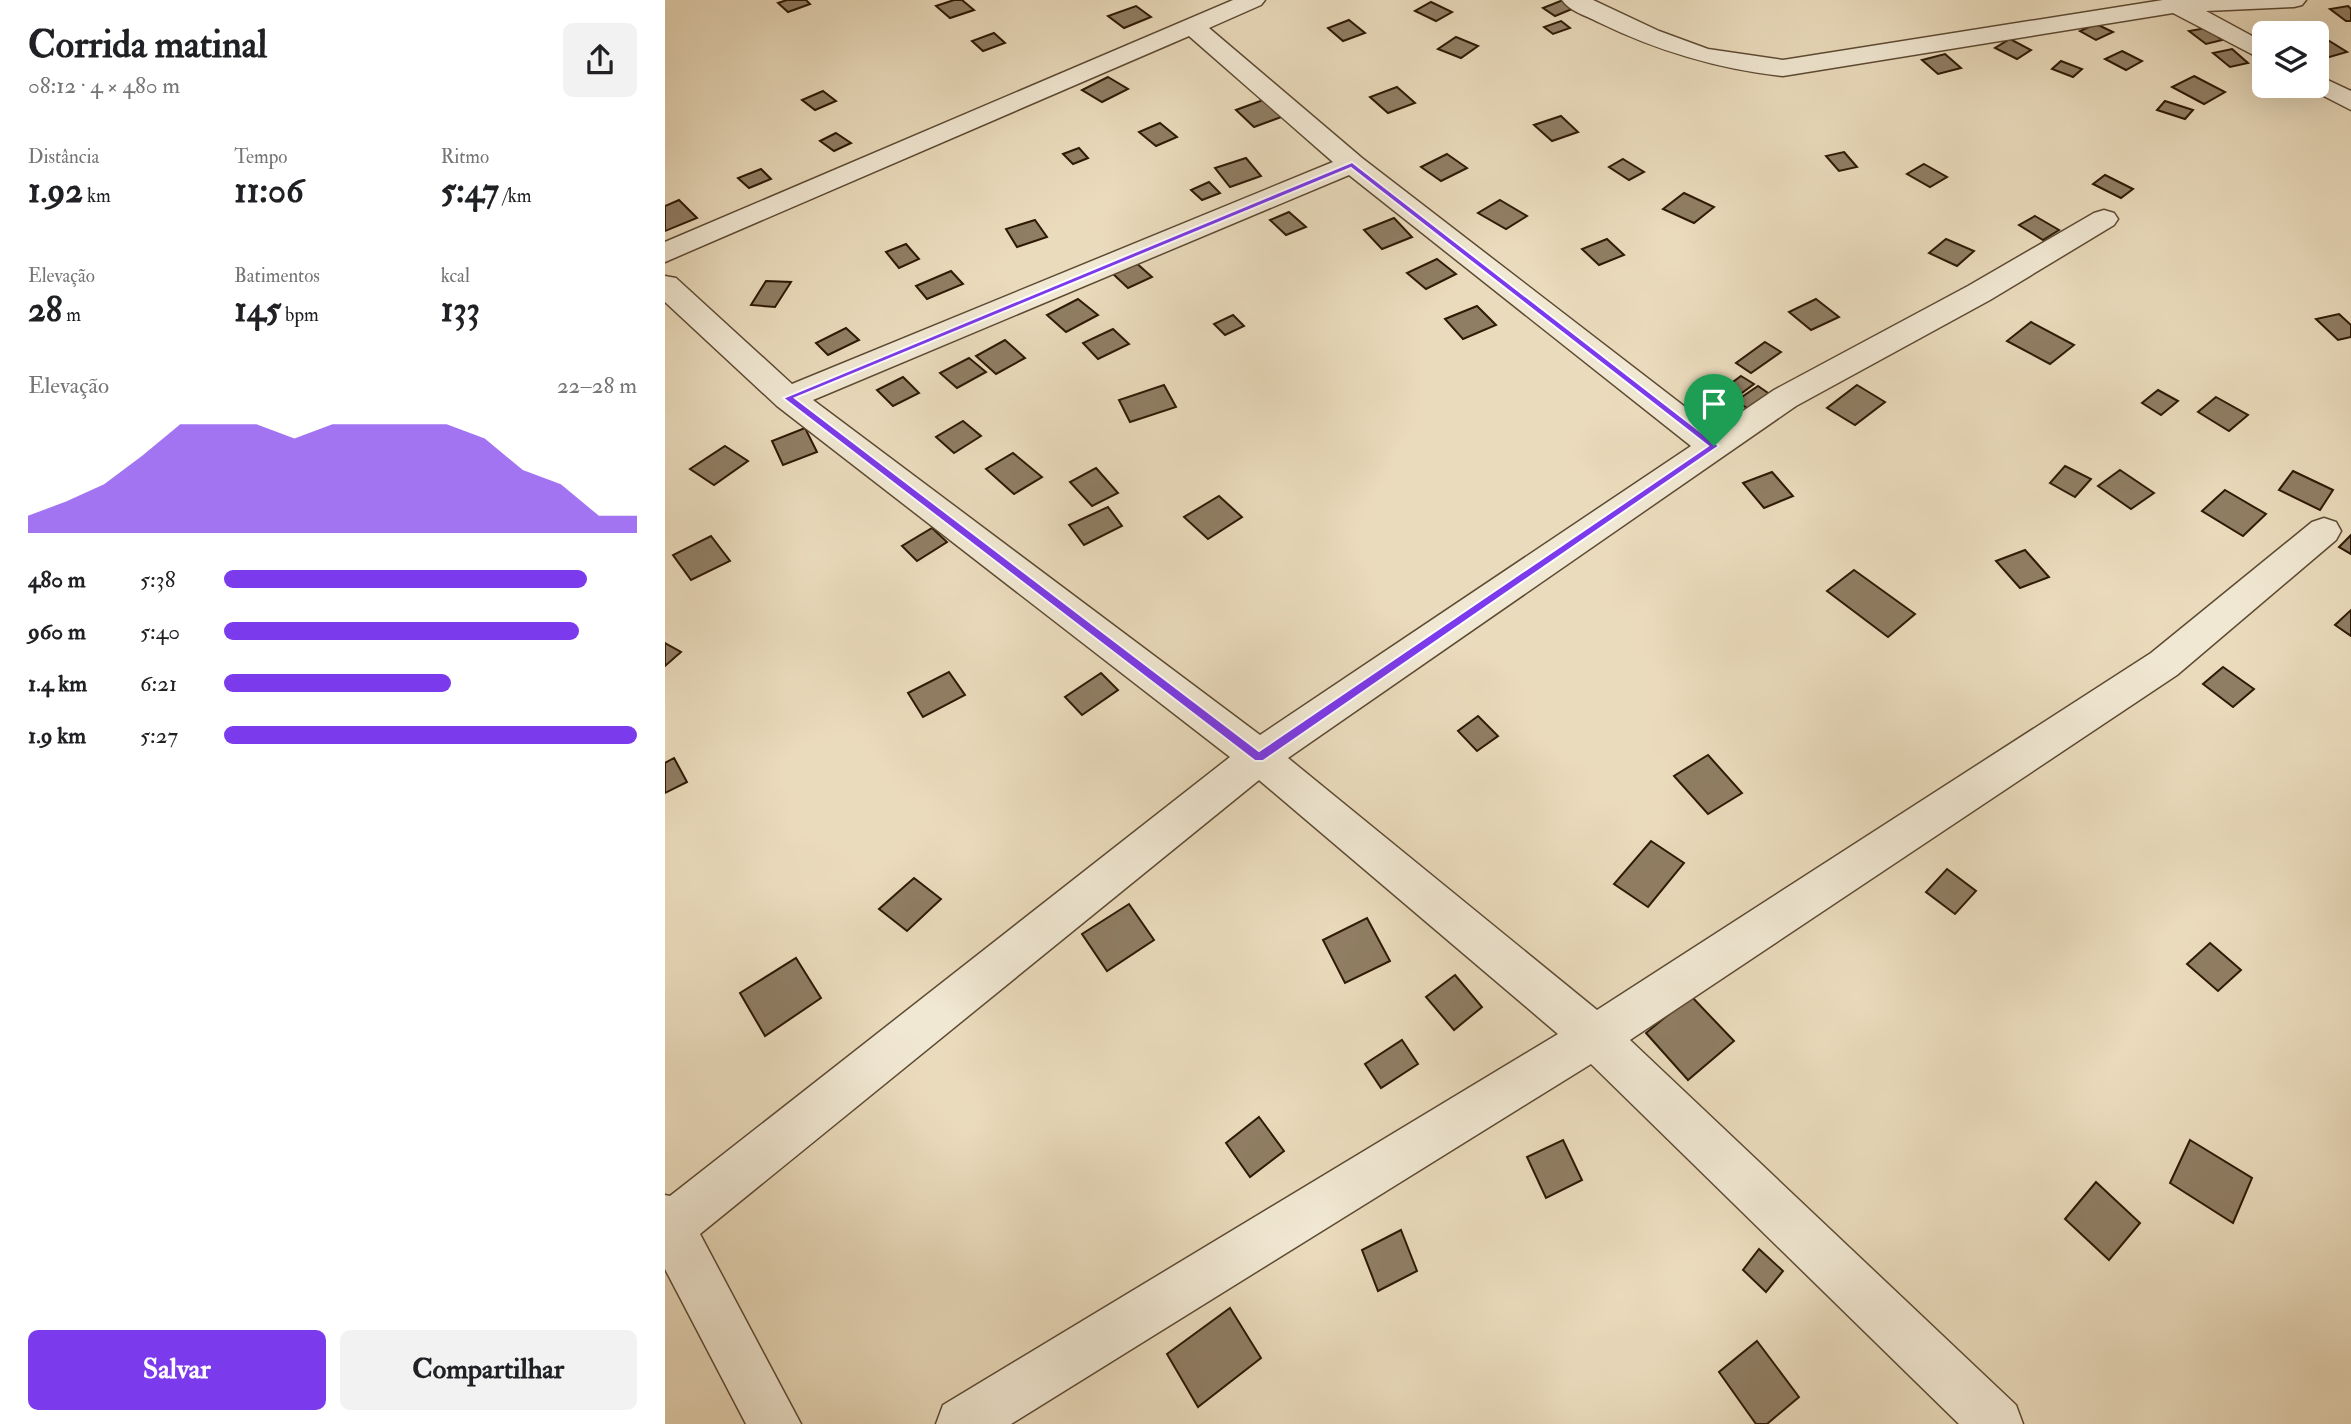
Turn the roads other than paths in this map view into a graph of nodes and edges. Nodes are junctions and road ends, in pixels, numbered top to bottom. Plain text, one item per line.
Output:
1 (1253, 0) edge
2 (1574, 0) edge
3 (2294, 0) edge
4 (2173, 3) edge
5 (1193, 27) junction
6 (2252, 47) edge
7 (2329, 90) edge
8 (2351, 102) edge
9 (1352, 164) junction
10 (2104, 219) dead end
11 (665, 253) edge
12 (665, 285) edge
13 (787, 398) junction
14 (1714, 446) junction
15 (2324, 531) dead end
16 (1259, 757) junction
17 (1595, 1037) junction
18 (667, 1225) edge
19 (775, 1424) edge
20 (962, 1424) edge
21 (1997, 1424) edge

1 - 5 street
2 - 4 street
3 - 4 street
4 - 6 street
5 - 9 street
5 - 11 street
7 - 8 street
9 - 13 street
9 - 14 street
10 - 14 street
12 - 13 street
13 - 16 street
14 - 16 street
15 - 17 street
16 - 17 street
16 - 18 street
17 - 20 street
17 - 21 street
18 - 19 street

